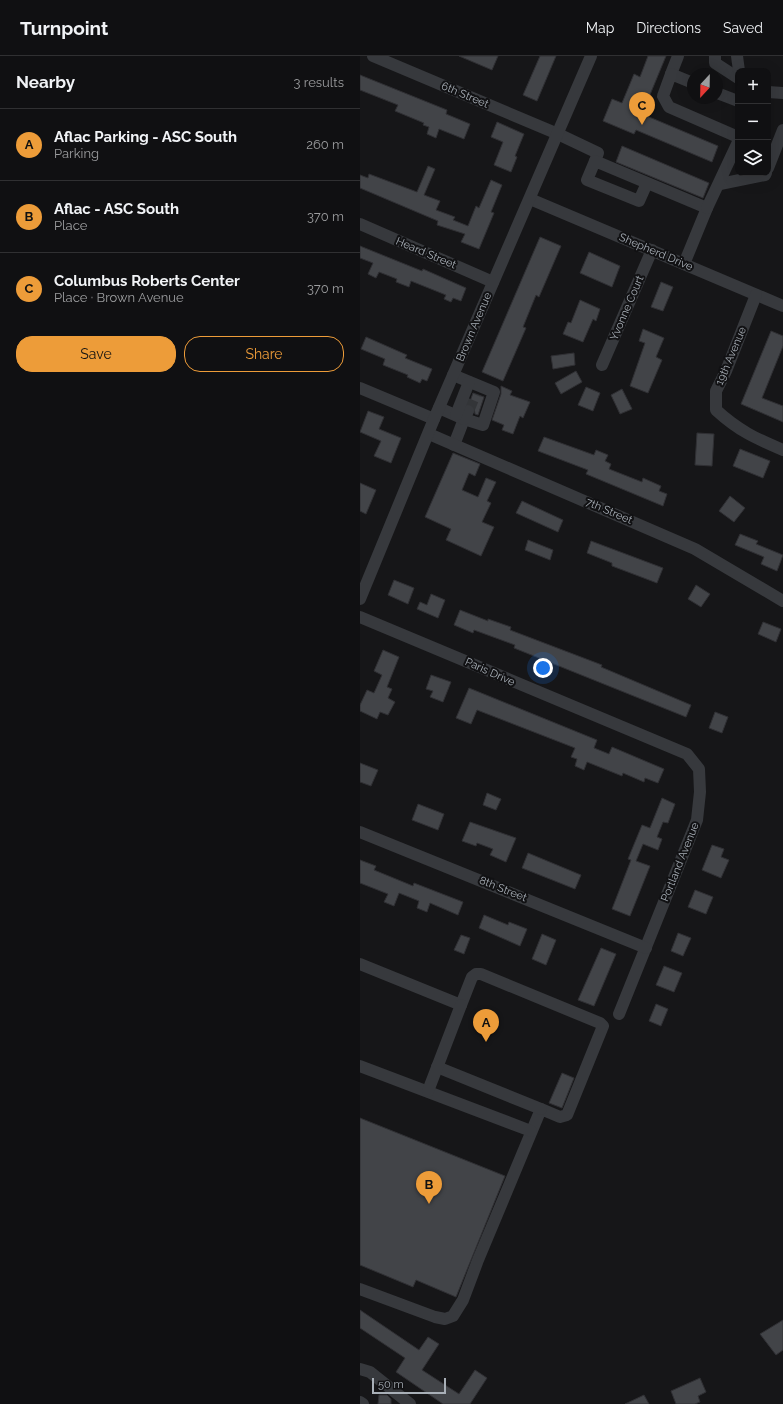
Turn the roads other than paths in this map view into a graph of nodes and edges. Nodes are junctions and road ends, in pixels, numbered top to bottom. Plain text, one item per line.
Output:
1 (372, 56) edge
2 (591, 56) edge
3 (678, 56) edge
4 (715, 56) edge
5 (737, 56) edge
6 (739, 68) edge
7 (671, 74) junction
8 (735, 76) edge
9 (687, 81) edge
10 (771, 92) edge
11 (783, 93) edge
12 (723, 95) edge
13 (735, 100) edge
14 (783, 130) edge
15 (558, 134) junction
16 (735, 136) edge
17 (735, 149) edge
18 (771, 160) edge
19 (595, 161) junction
20 (760, 176) edge
21 (646, 183) junction
22 (720, 184) junction
23 (530, 199) junction
24 (708, 208) junction
25 (360, 224) edge
26 (652, 250) junction
27 (684, 264) junction
28 (493, 282) junction
29 (756, 295) junction
30 (783, 306) edge
31 (602, 365) dead end
32 (453, 375) junction
33 (474, 387) junction
34 (360, 388) edge
35 (439, 408) junction
36 (462, 415) junction
37 (434, 419) junction
38 (429, 434) junction
39 (454, 444) junction
40 (783, 450) edge
41 (365, 571) edge
42 (360, 599) edge
43 (783, 601) edge
44 (360, 617) edge
45 (620, 727) joint
46 (360, 832) edge
47 (646, 948) junction
48 (360, 964) edge
49 (460, 1005) junction
50 (618, 1014) dead end
51 (360, 1066) edge
52 (437, 1067) junction
53 (428, 1091) junction
54 (541, 1109) junction
55 (531, 1131) junction
56 (360, 1289) edge
57 (361, 1367) edge
58 (360, 1402) edge
59 (363, 1404) edge
60 (410, 1404) edge

1 - 15 street, 6th Street
2 - 15 street, Brown Avenue
3 - 7 street
4 - 8 street
5 - 6 street
7 - 9 street
7 - 16 street
10 - 11 street
12 - 13 street
14 - 18 street
15 - 19 street, 6th Street
15 - 23 street, Brown Avenue
17 - 22 street
19 - 21 street
19 - 21 street
20 - 22 street
21 - 24 street
22 - 24 street
23 - 26 street, Shepherd Drive
23 - 28 street, Brown Avenue
24 - 27 street
25 - 28 street, Heard Street
26 - 27 street, Shepherd Drive
26 - 31 street, Yvonne Court
27 - 29 street, Shepherd Drive
28 - 32 street, Brown Avenue
29 - 30 street, Shepherd Drive
29 - 40 street, 19th Avenue
32 - 33 street
32 - 35 street, Brown Avenue
33 - 36 street
33 - 36 street
34 - 37 street
35 - 36 street
35 - 37 street, Brown Avenue
36 - 39 street
37 - 38 street, Brown Avenue
38 - 39 street, 7th Street
38 - 41 street, Brown Avenue
39 - 43 street, 7th Street
41 - 42 street, Brown Avenue
44 - 45 street, Paris Drive
45 - 47 street, Portland Avenue
46 - 47 street, 8th Street
47 - 50 street, Portland Avenue
48 - 49 street
49 - 52 street
49 - 54 street
51 - 53 street
52 - 53 street
52 - 54 street
53 - 55 street
54 - 55 street
55 - 56 street
57 - 60 street
58 - 59 street

